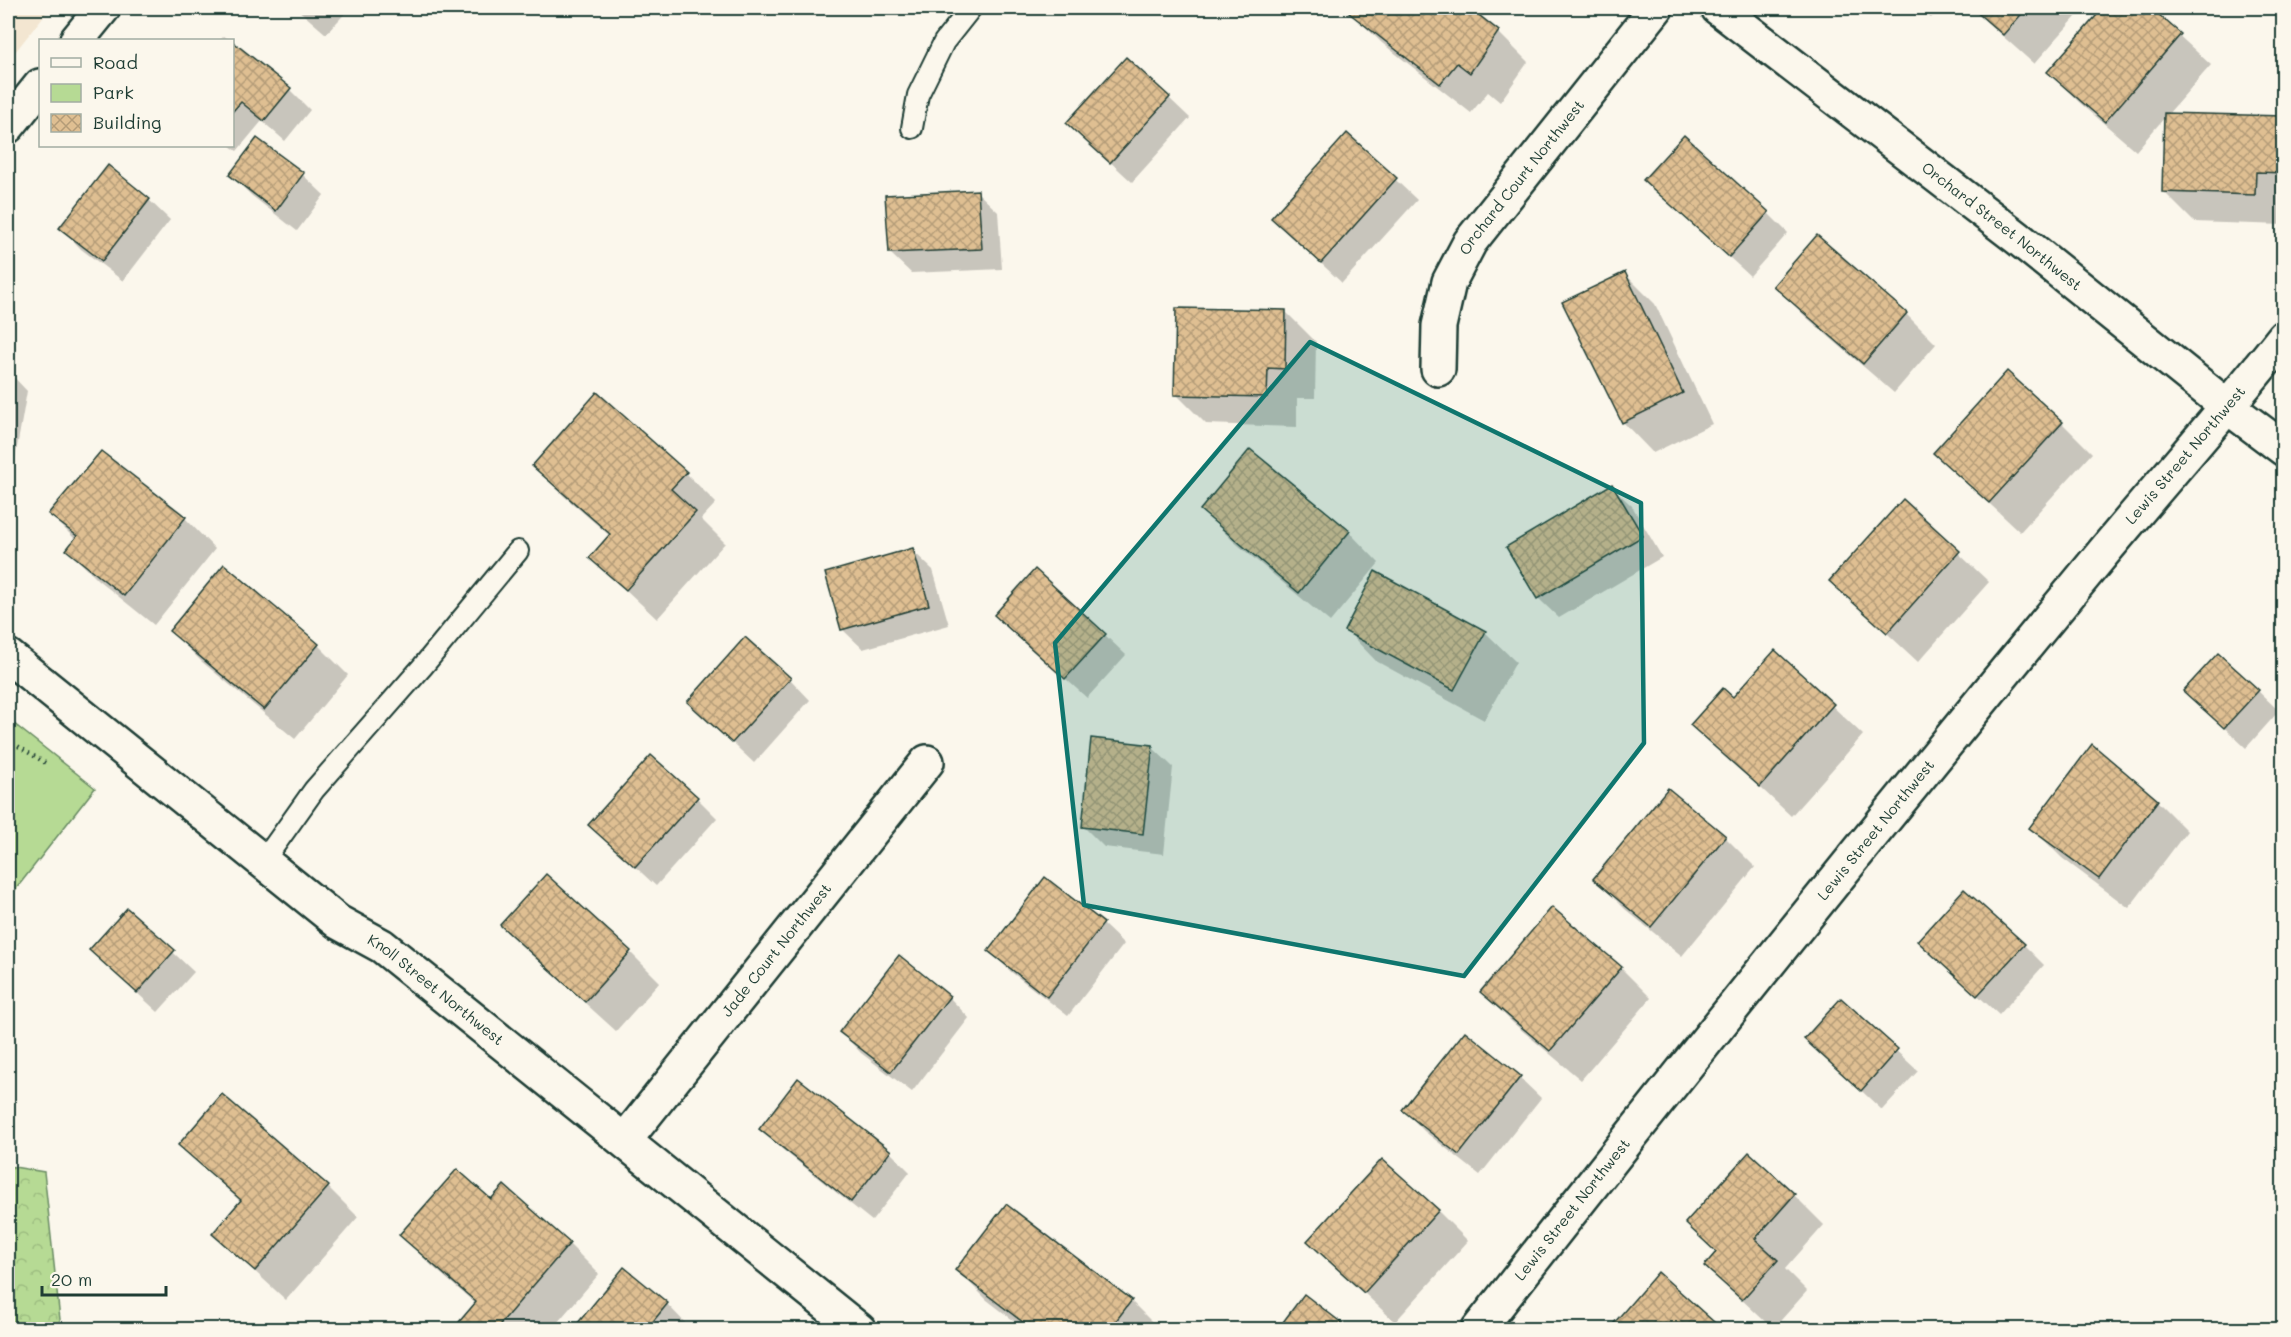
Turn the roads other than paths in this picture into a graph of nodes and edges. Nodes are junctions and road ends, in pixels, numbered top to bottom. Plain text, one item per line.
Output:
1 (103, 8) edge
2 (971, 8) edge
3 (1656, 8) edge
4 (1718, 8) edge
5 (78, 39) edge
6 (39, 87) edge
7 (8, 126) edge
8 (912, 128) dead end
9 (2283, 337) edge
10 (1438, 369) dead end
11 (2228, 407) junction
12 (2283, 449) edge
13 (518, 551) dead end
14 (8, 656) edge
15 (927, 762) dead end
16 (262, 863) junction
17 (625, 1140) junction
18 (859, 1329) edge
19 (1478, 1329) edge

1 - 5 street
2 - 8 lane
3 - 10 street, Orchard Court Northwest
4 - 11 street, Orchard Street Northwest
6 - 7 street
9 - 11 street, Lewis Street Northwest
11 - 12 street, Orchard Street Northwest
11 - 19 street, Lewis Street Northwest
13 - 16 lane
14 - 16 street, Knoll Street Northwest
15 - 17 street, Jade Court Northwest
16 - 17 street, Knoll Street Northwest
17 - 18 street, Knoll Street Northwest

